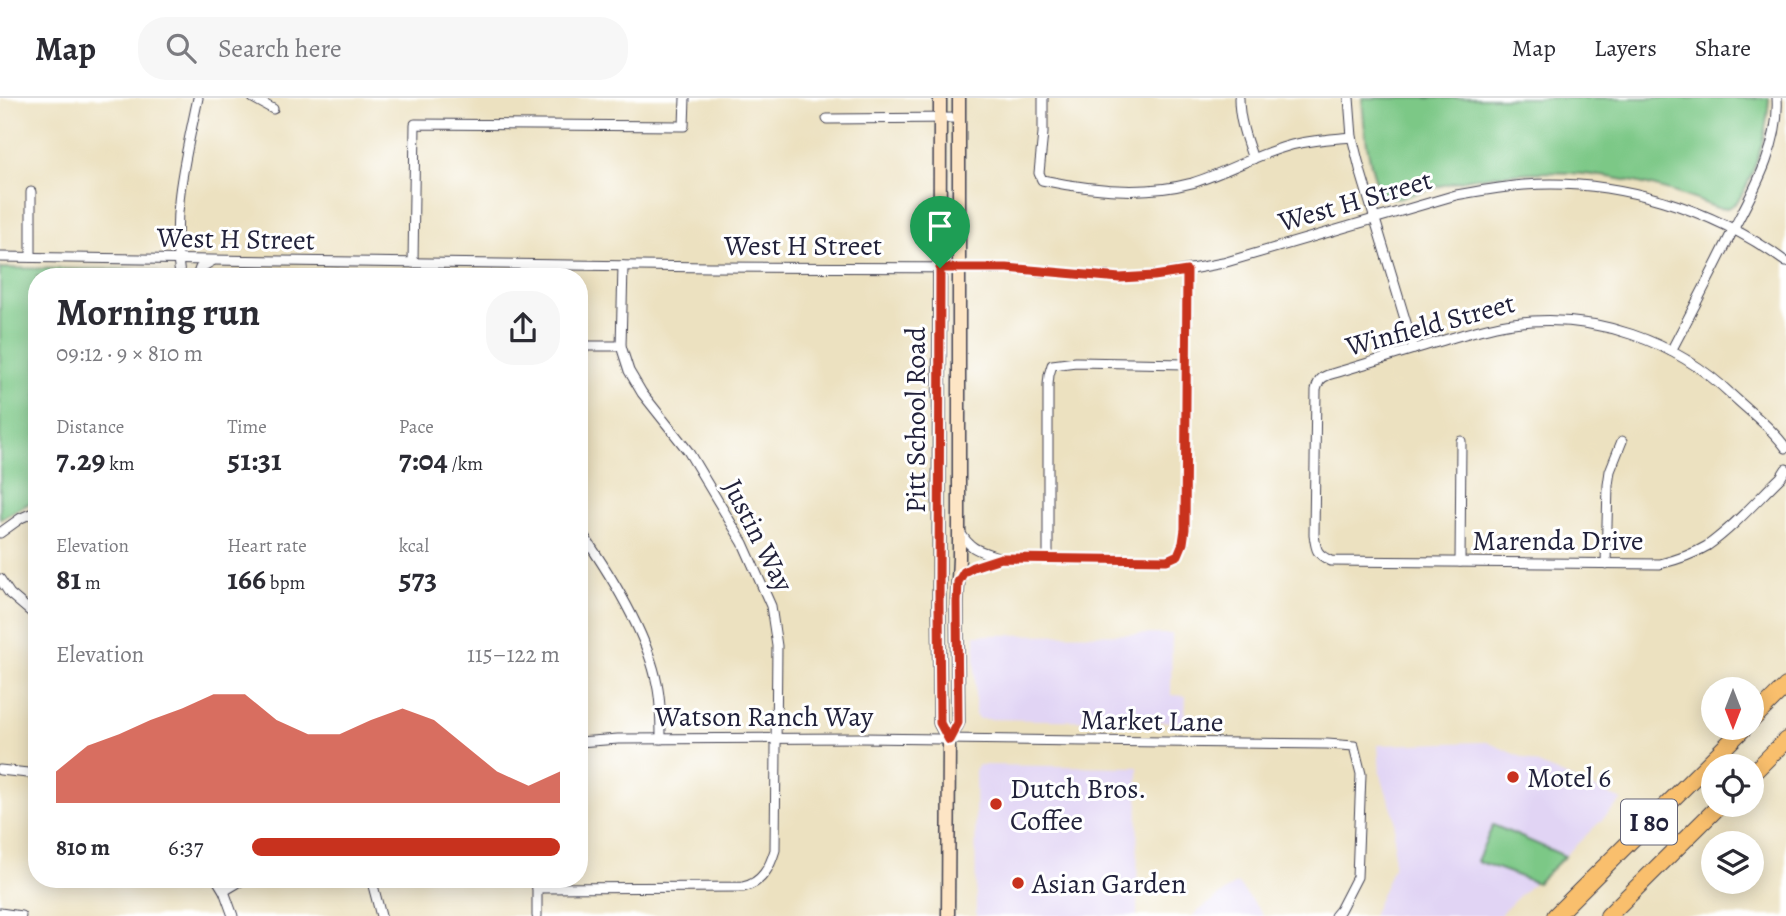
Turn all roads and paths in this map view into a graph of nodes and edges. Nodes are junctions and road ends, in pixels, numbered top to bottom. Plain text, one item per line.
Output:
1 (198, 98) edge
2 (253, 98) edge
3 (685, 98) edge
4 (940, 98) edge
5 (959, 98) edge
6 (1043, 98) edge
7 (1239, 98) edge
8 (1349, 98) edge
9 (1780, 99) edge
10 (273, 109) dead end
11 (827, 118) dead end
12 (940, 118) junction
13 (958, 118) junction
14 (1352, 137) junction
15 (1253, 159) junction
16 (31, 192) dead end
17 (1374, 219) junction
18 (1734, 230) junction
19 (0, 257) edge
20 (31, 257) junction
21 (178, 260) junction
22 (212, 260) junction
23 (1786, 262) edge
24 (413, 264) junction
25 (623, 266) junction
26 (179, 268) edge
27 (200, 268) edge
28 (940, 268) junction
29 (959, 268) junction
30 (1187, 271) junction
31 (588, 346) edge
32 (621, 346) junction
33 (1414, 349) junction
34 (1671, 351) junction
35 (1186, 364) junction
36 (1461, 441) dead end
37 (1622, 441) dead end
38 (1786, 448) edge
39 (1786, 469) edge
40 (28, 515) edge
41 (959, 530) junction
42 (0, 533) edge
43 (1314, 534) joint
44 (588, 543) edge
45 (1001, 558) junction
46 (1048, 558) junction
47 (1460, 562) junction
48 (1606, 564) junction
49 (0, 579) edge
50 (958, 582) junction
51 (28, 609) edge
52 (1786, 687) edge
53 (1764, 708) edge
54 (661, 739) junction
55 (776, 739) junction
56 (949, 740) junction
57 (1732, 740) edge
58 (1786, 740) edge
59 (588, 741) edge
60 (1764, 762) edge
61 (0, 770) edge
62 (28, 773) edge
63 (1708, 817) edge
64 (588, 884) edge
65 (222, 888) edge
66 (229, 888) edge
67 (374, 888) edge
68 (537, 888) edge
69 (224, 891) junction
70 (0, 913) edge
71 (21, 916) edge
72 (233, 916) edge
73 (381, 916) edge
74 (537, 916) edge
75 (948, 916) edge
76 (1335, 916) edge
77 (1555, 916) edge
78 (1608, 916) edge

1 - 21 street
2 - 10 street
3 - 24 street
4 - 12 main road, Pitt School Road
5 - 13 main road, Pitt School Road
6 - 15 street
7 - 15 street
8 - 14 street
9 - 18 street
11 - 12 street
12 - 13 street
12 - 28 main road, Pitt School Road
13 - 29 main road, Pitt School Road
14 - 15 street
14 - 17 street
16 - 20 street
17 - 18 street, West H Street
17 - 30 street, West H Street
17 - 33 street
18 - 23 street, West H Street
18 - 34 street
19 - 20 street, West H Street
20 - 21 street, West H Street
21 - 22 street, West H Street
21 - 26 street
22 - 24 street, West H Street
22 - 27 street
24 - 25 street, West H Street
25 - 28 street, West H Street
25 - 32 street, Justin Way
28 - 29 street, West H Street
28 - 56 main road, Pitt School Road
29 - 30 street, West H Street
29 - 41 main road, Pitt School Road
30 - 35 street
31 - 32 street
32 - 55 street, Justin Way
33 - 34 street, Winfield Street
33 - 43 street, Winfield Street
34 - 38 street, Winfield Street
35 - 46 street
35 - 46 street
36 - 47 street
37 - 48 street
39 - 48 street, Marenda Drive
40 - 42 street
41 - 45 street
41 - 50 main road, Pitt School Road
43 - 47 street, Marenda Drive
44 - 54 street
45 - 46 street
45 - 50 street
47 - 48 street, Marenda Drive
49 - 51 street
50 - 56 main road, Pitt School Road
52 - 53 highway
54 - 55 street, Watson Ranch Way
54 - 59 street, Watson Ranch Way
55 - 56 street, Watson Ranch Way
55 - 64 street, Justin Way
56 - 75 main road, Pitt School Road
56 - 76 street, Market Lane
57 - 77 highway, I 80
58 - 60 highway
61 - 62 street
63 - 78 highway, I 80
65 - 69 street
66 - 69 street
67 - 73 street
68 - 74 street
69 - 72 street
70 - 71 street

